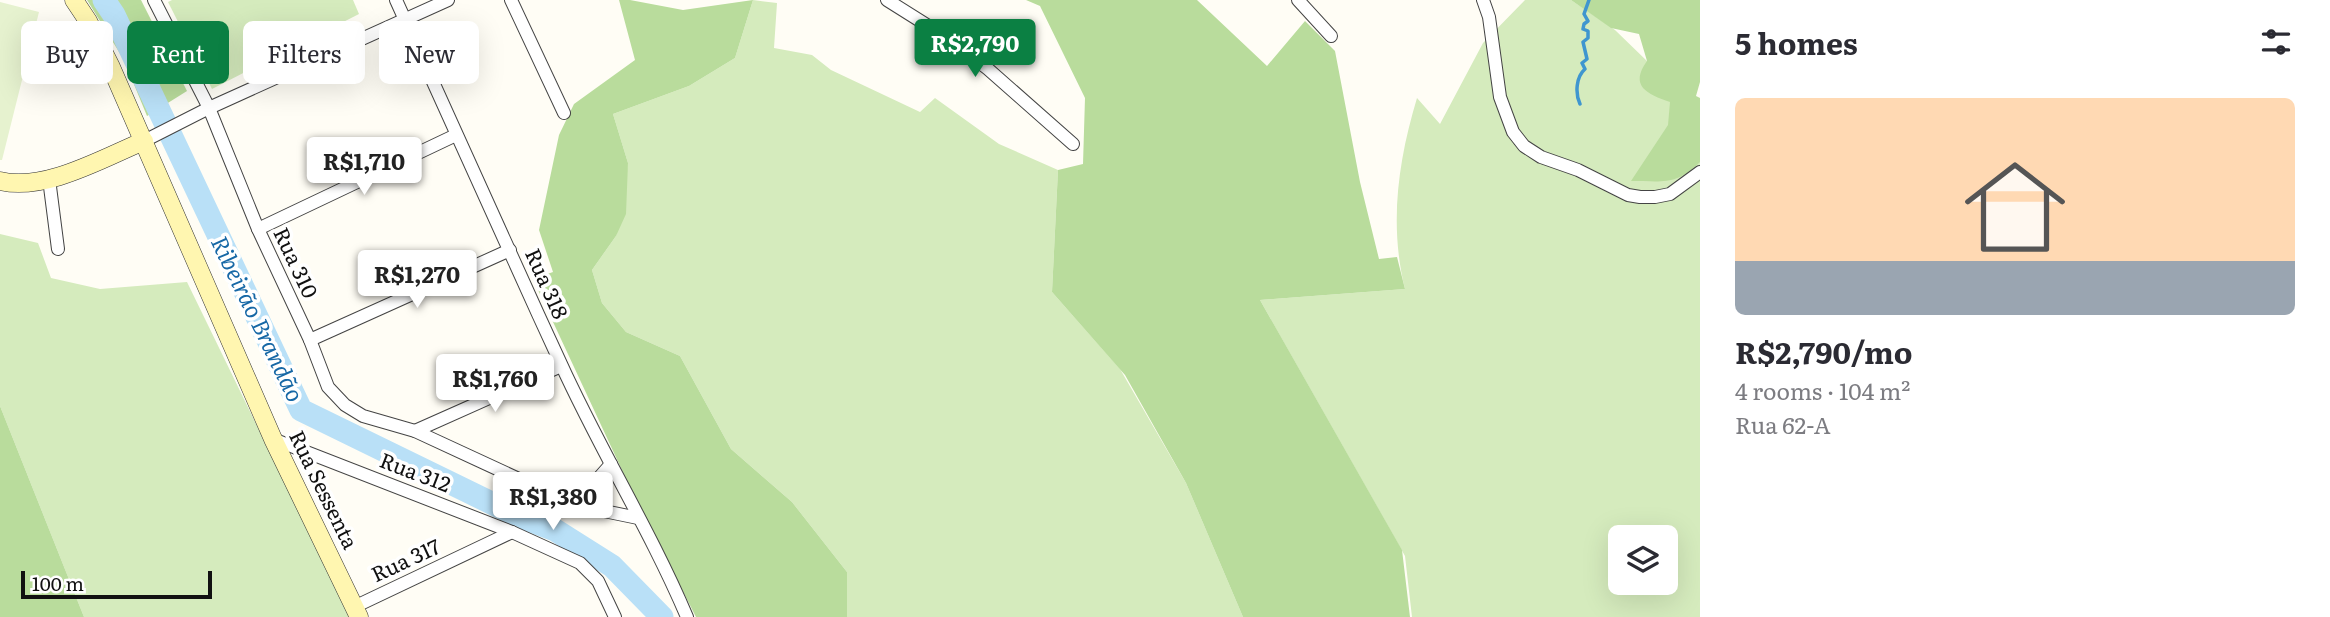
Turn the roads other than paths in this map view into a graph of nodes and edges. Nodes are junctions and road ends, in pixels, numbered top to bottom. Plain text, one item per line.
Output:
1 (74, 0) edge
2 (154, 0) edge
3 (396, 0) edge
4 (448, 0) edge
5 (511, 0) edge
6 (887, 0) edge
7 (1298, 0) edge
8 (1483, 0) edge
9 (405, 20) junction
10 (1331, 36) dead end
11 (209, 108) junction
12 (564, 113) dead end
13 (456, 135) junction
14 (151, 138) junction
15 (1073, 144) dead end
16 (1700, 172) edge
17 (49, 179) junction
18 (0, 181) edge
19 (258, 229) junction
20 (58, 249) dead end
21 (510, 250) junction
22 (310, 340) junction
23 (561, 366) junction
24 (415, 431) junction
25 (273, 439) junction
26 (611, 464) junction
27 (575, 505) junction
28 (638, 518) junction
29 (512, 532) junction
30 (357, 612) edge
31 (615, 617) edge
32 (687, 617) edge

1 - 14 street, Rua Sessenta
2 - 11 street, Rua 310
3 - 9 street, Rua 318
4 - 9 street
5 - 12 street
6 - 15 street
7 - 10 street
8 - 16 street
9 - 11 street
9 - 13 street, Rua 318
11 - 14 street
11 - 19 street, Rua 310
13 - 19 street
13 - 21 street, Rua 318
14 - 17 street
14 - 25 street, Rua Sessenta
17 - 18 street
17 - 20 street
19 - 22 street, Rua 310
21 - 22 street
21 - 23 street, Rua 318
22 - 24 street, Rua 310
23 - 24 street
23 - 26 street, Rua 318
24 - 27 street, Rua 310
25 - 29 street, Rua 312
25 - 30 street, Rua Sessenta
26 - 27 street
26 - 28 street, Rua 318
27 - 28 street, Rua 310
28 - 32 street, Rua 318
29 - 30 street, Rua 317
29 - 31 street, Rua 312

